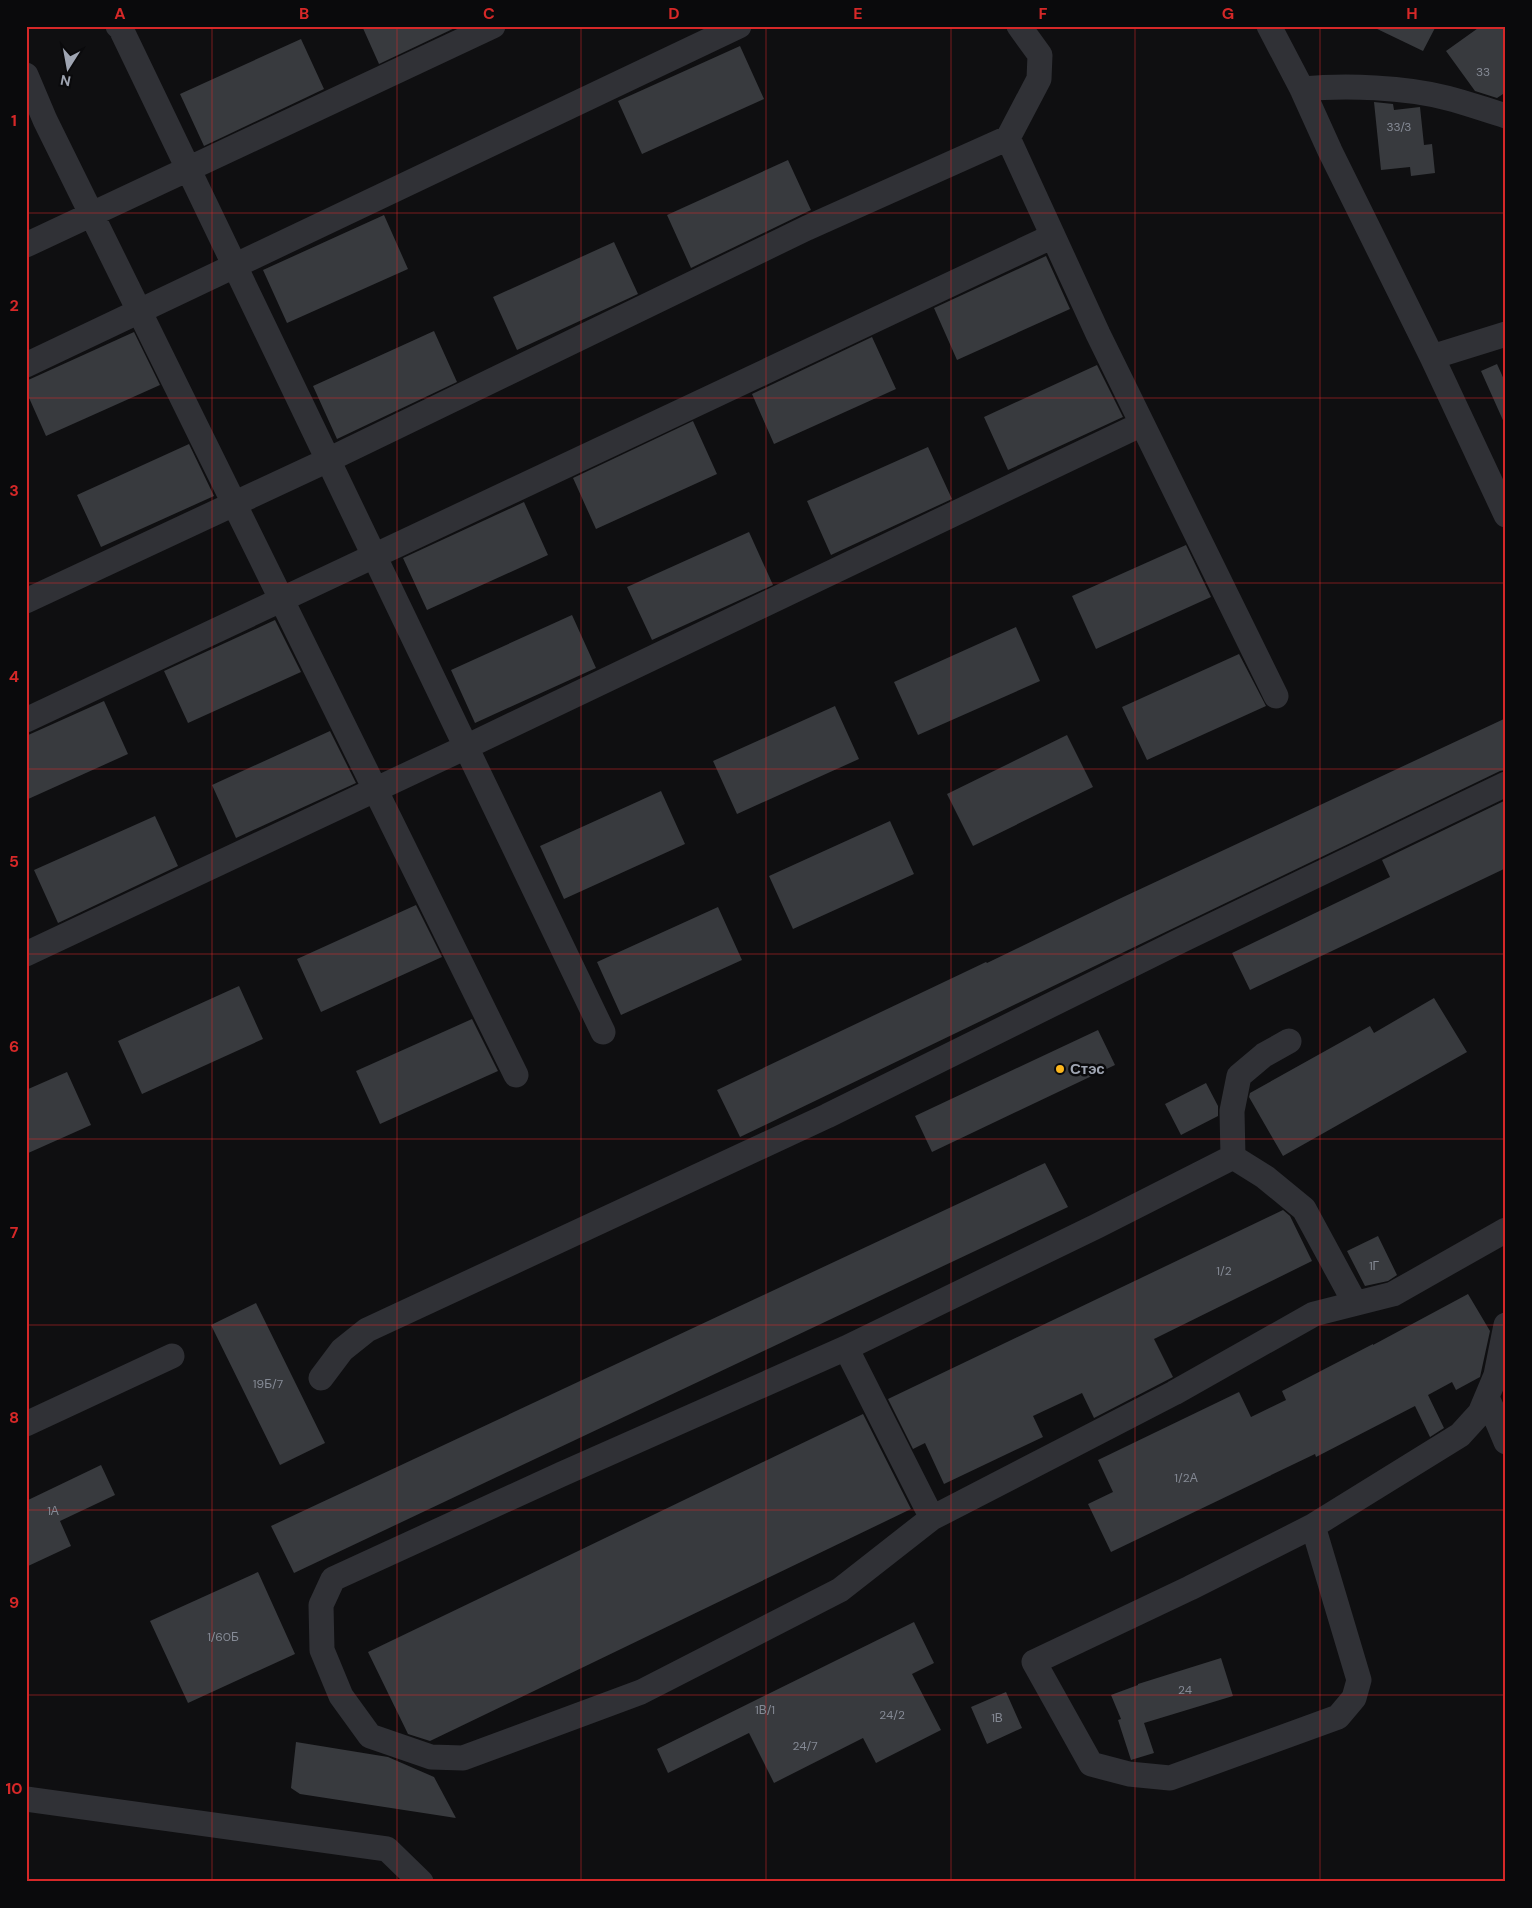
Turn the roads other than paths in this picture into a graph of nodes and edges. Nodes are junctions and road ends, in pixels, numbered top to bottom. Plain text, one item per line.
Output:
1 (118, 26) edge
2 (493, 26) edge
3 (739, 26) edge
4 (1019, 26) edge
5 (1269, 26) edge
6 (26, 75) edge
7 (1302, 89) junction
8 (1506, 116) edge
9 (1008, 138) junction
10 (188, 169) junction
11 (92, 214) junction
12 (1053, 236) junction
13 (26, 245) edge
14 (235, 265) junction
15 (140, 311) junction
16 (1506, 334) edge
17 (1432, 357) junction
18 (26, 365) edge
19 (1142, 424) junction
20 (328, 460) junction
21 (234, 503) junction
22 (1506, 515) edge
23 (374, 556) junction
24 (281, 599) junction
25 (26, 601) edge
26 (1276, 696) dead end
27 (26, 720) edge
28 (466, 747) junction
29 (1506, 784) edge
30 (375, 789) junction
31 (26, 954) edge
32 (604, 1032) dead end
33 (1289, 1041) dead end
34 (516, 1075) dead end
35 (1232, 1157) junction
36 (1506, 1230) edge
37 (1355, 1304) junction
38 (1506, 1325) edge
39 (846, 1348) junction
40 (172, 1356) dead end
41 (321, 1378) dead end
42 (1487, 1397) junction
43 (26, 1424) edge
44 (1506, 1442) edge
45 (932, 1518) junction
46 (1313, 1526) junction
47 (26, 1799) edge
48 (421, 1882) edge

1 - 10 street
2 - 10 street
3 - 14 street
4 - 9 street
5 - 7 street
6 - 11 street
7 - 8 street
7 - 17 street
9 - 12 street
9 - 20 street
10 - 11 street
10 - 14 street
11 - 13 street
11 - 15 street
12 - 19 street
12 - 23 street
14 - 15 street
14 - 20 street
15 - 18 street
15 - 21 street
16 - 17 street
17 - 22 street
19 - 26 street
19 - 28 street
20 - 21 street
20 - 23 street
21 - 24 street
21 - 25 street
23 - 24 street
23 - 28 street
24 - 27 street
24 - 30 street
28 - 30 street
28 - 32 street
29 - 41 street
30 - 31 street
30 - 34 street
33 - 35 street
35 - 37 street
35 - 39 street
36 - 37 street
37 - 45 street
38 - 42 street
39 - 45 street
39 - 45 street
40 - 43 street
42 - 44 street
42 - 46 street
46 - 46 street
47 - 48 street

